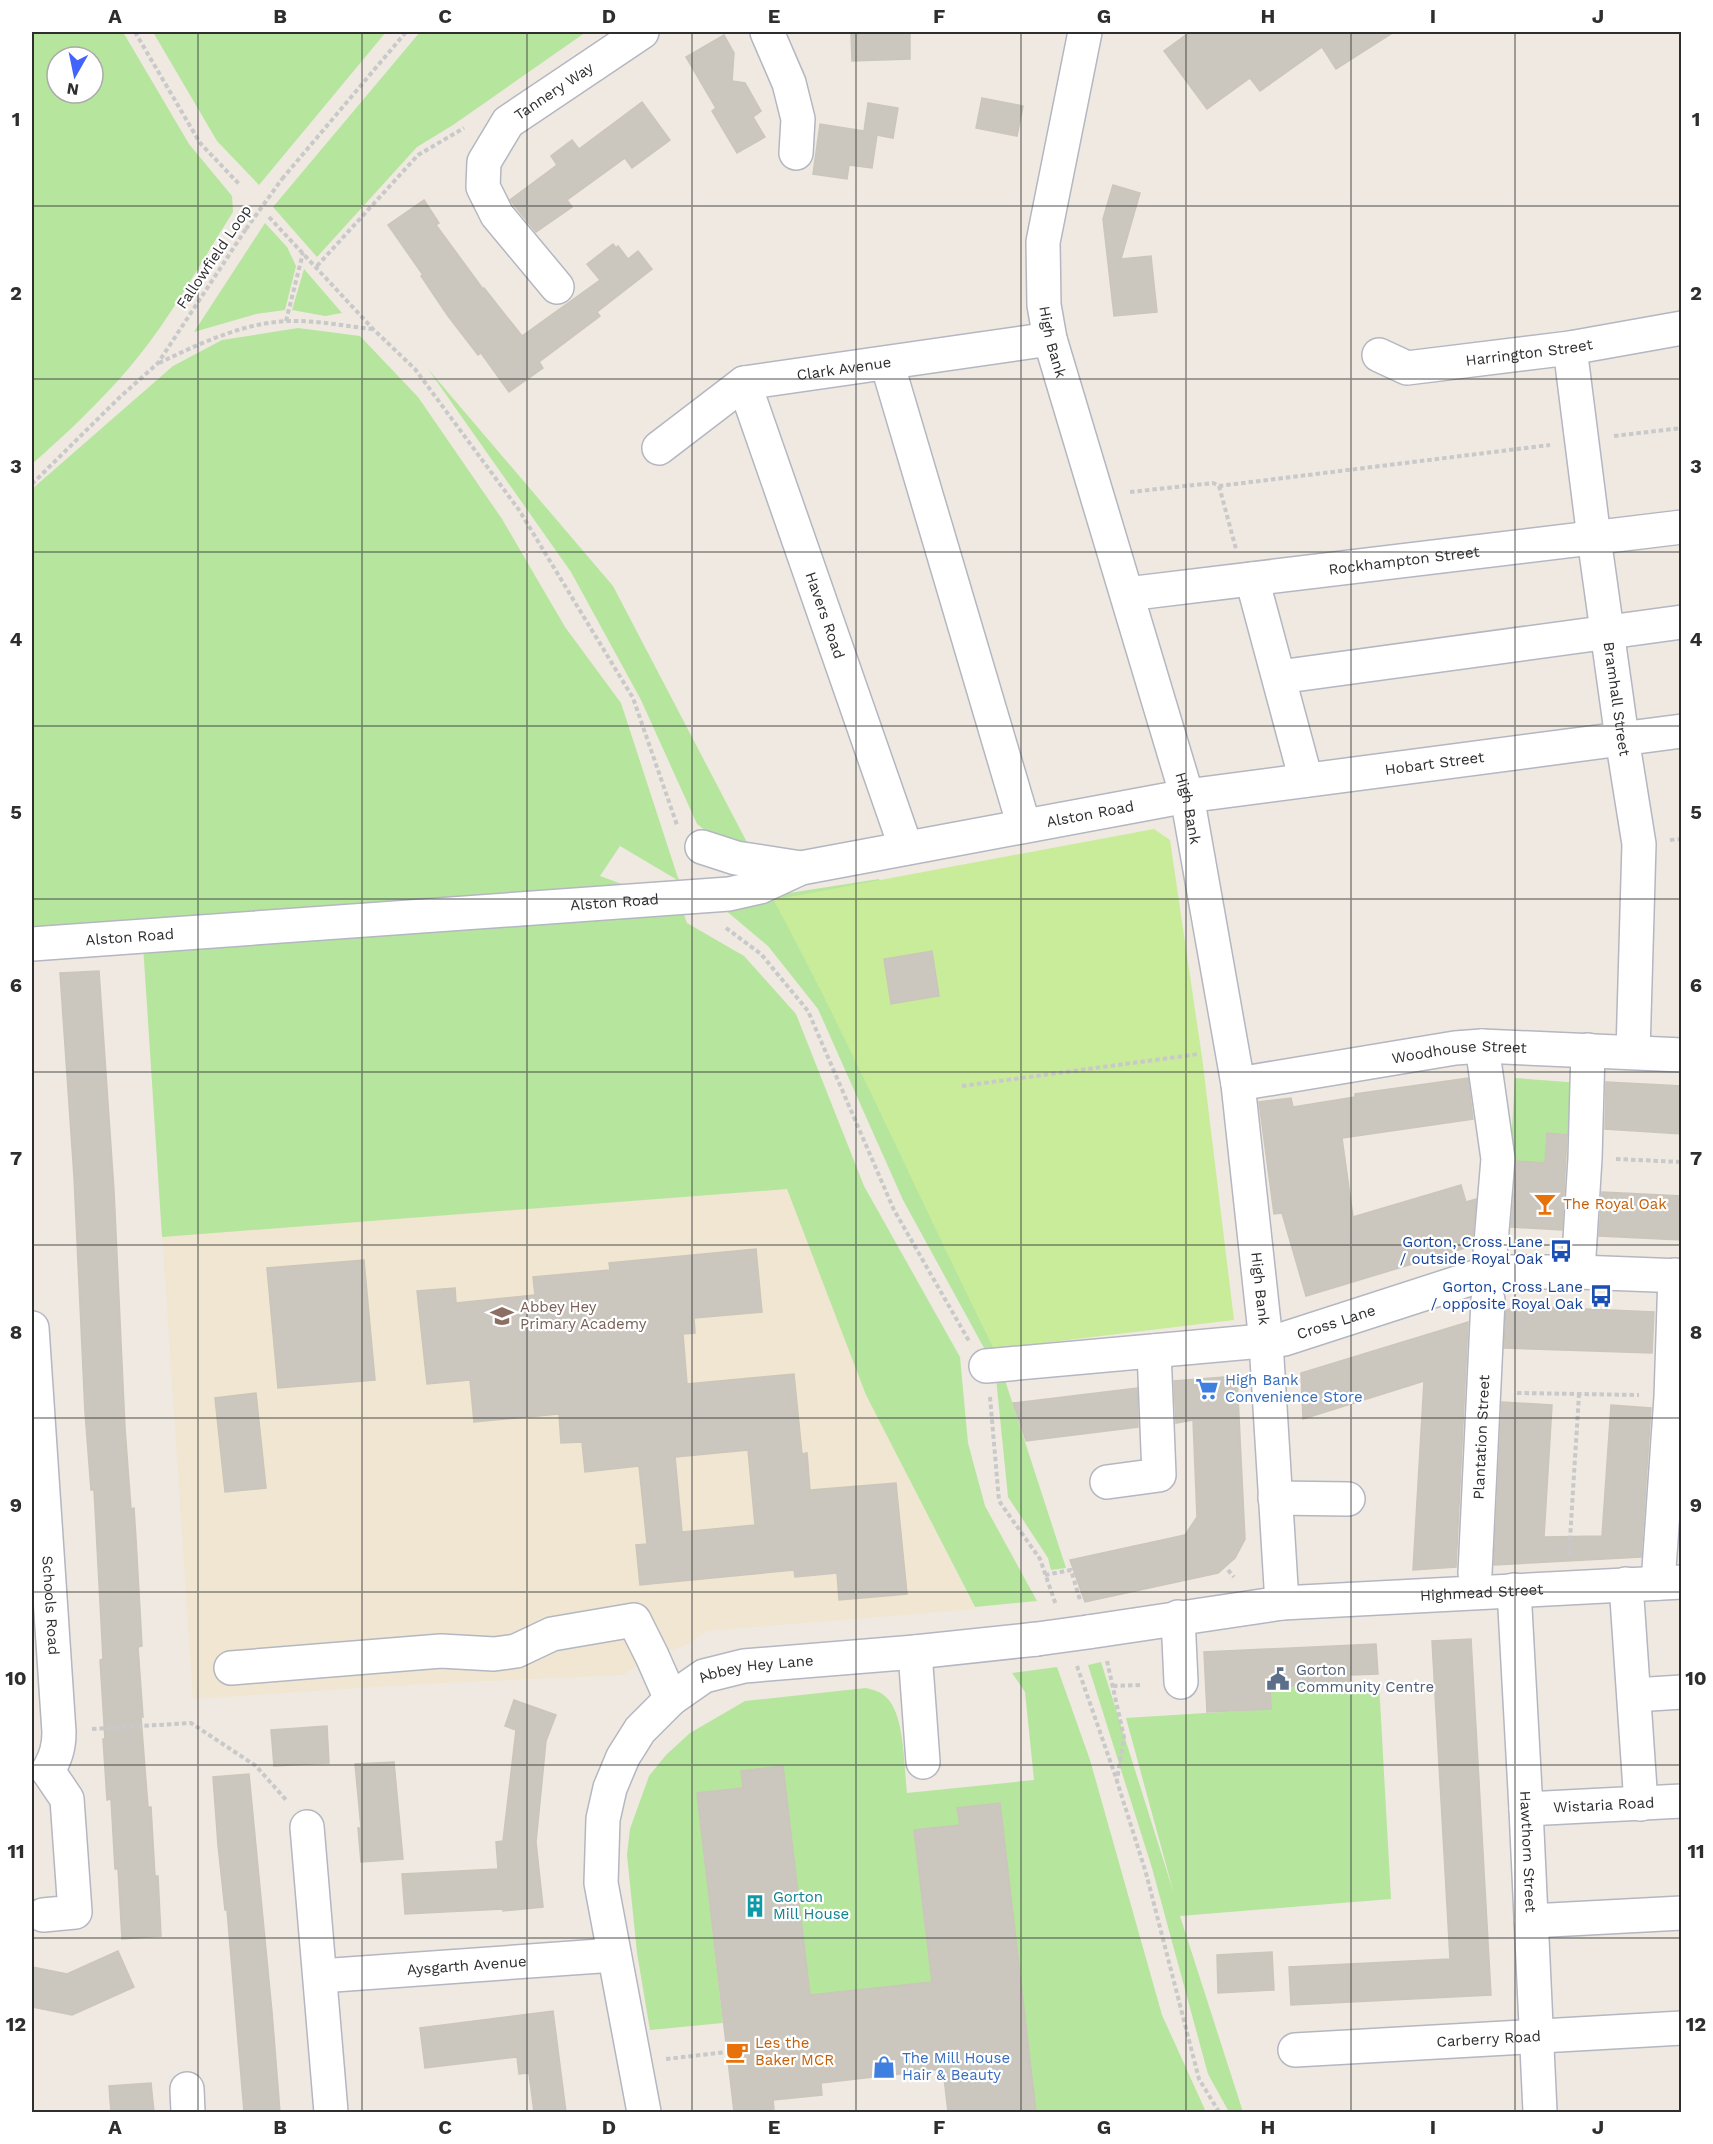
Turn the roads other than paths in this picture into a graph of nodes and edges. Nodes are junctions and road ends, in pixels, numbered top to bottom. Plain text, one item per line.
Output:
1 (642, 32) edge
2 (767, 32) edge
3 (1086, 32) edge
4 (796, 153) dead end
5 (557, 287) dead end
6 (1682, 328) edge
7 (1050, 339) junction
8 (1570, 348) junction
9 (1379, 355) dead end
10 (887, 363) junction
11 (744, 383) junction
12 (659, 448) dead end
13 (1682, 527) edge
14 (1594, 538) junction
15 (1252, 579) junction
16 (1127, 594) junction
17 (1682, 622) edge
18 (1607, 632) junction
19 (1279, 677) junction
20 (1682, 730) edge
21 (1622, 738) junction
22 (1306, 780) junction
23 (1186, 796) junction
24 (1024, 826) junction
25 (702, 847) road end
26 (906, 848) junction
27 (801, 868) junction
28 (32, 944) edge
29 (1482, 1046) junction
30 (1588, 1050) junction
31 (1633, 1052) junction
32 (1682, 1054) edge
33 (1238, 1084) junction
34 (1578, 1272) junction
35 (1678, 1276) edge
36 (1490, 1286) junction
37 (32, 1328) edge
38 (1266, 1342) junction
39 (1154, 1351) junction
40 (986, 1366) road end
41 (1107, 1482) dead end
42 (1275, 1498) junction
43 (1348, 1499) dead end
44 (1475, 1573) dead end
45 (1670, 1582) edge
46 (1626, 1584) junction
47 (1514, 1590) junction
48 (1282, 1603) junction
49 (1178, 1617) junction
50 (915, 1652) junction
51 (231, 1668) dead end
52 (1181, 1682) dead end
53 (1682, 1692) edge
54 (1634, 1695) junction
55 (671, 1699) junction
56 (923, 1762) dead end
57 (40, 1775) edge
58 (1682, 1801) edge
59 (1641, 1803) junction
60 (1526, 1809) junction
61 (307, 1827) road end
62 (1682, 1913) edge
63 (43, 1915) dead end
64 (1531, 1921) junction
65 (614, 1955) junction
66 (320, 1976) junction
67 (1682, 2028) edge
68 (1537, 2036) junction
69 (1295, 2050) dead end
70 (331, 2112) edge
71 (644, 2112) edge
72 (1540, 2112) edge

1 - 5 street, Tannery Way
2 - 4 street
3 - 7 street, High Bank
6 - 8 street, Harrington Street
7 - 10 street, Clark Avenue
7 - 16 street, High Bank
8 - 9 street, Harrington Street
8 - 14 street, Bramhall Street
10 - 11 street, Clark Avenue
10 - 24 street
11 - 12 street, Clark Avenue
11 - 26 street, Havers Road
13 - 14 street, Rockhampton Street
14 - 15 street, Rockhampton Street
14 - 18 street, Bramhall Street
15 - 16 street, Rockhampton Street
15 - 19 street
16 - 23 street, High Bank
17 - 18 street
18 - 19 street
18 - 21 street, Bramhall Street
19 - 22 street
20 - 21 street, Hobart Street
21 - 22 street, Hobart Street
21 - 31 street, Bramhall Street
22 - 23 street, Hobart Street
23 - 24 street, Alston Road
23 - 33 street, High Bank
24 - 26 street, Alston Road
25 - 27 street
26 - 27 street, Alston Road
27 - 28 street, Alston Road
29 - 30 street, Woodhouse Street
29 - 33 street, Woodhouse Street
29 - 36 street, Plantation Street
30 - 31 street, Woodhouse Street
30 - 34 street
31 - 32 street, Woodhouse Street
33 - 38 street, High Bank
34 - 35 street, Cross Lane
34 - 36 street, Cross Lane
35 - 45 street
36 - 38 street, Cross Lane
36 - 44 street, Plantation Street
37 - 57 street, Schools Road
38 - 39 street, Cross Lane
38 - 42 street, High Bank
39 - 40 street, Cross Lane
39 - 41 street
42 - 43 street
42 - 48 street, High Bank
45 - 46 street, Highmead Street
46 - 47 street, Highmead Street
46 - 54 street
47 - 48 street, Highmead Street
47 - 60 street, Hawthorn Street
48 - 49 street, Abbey Hey Lane
49 - 50 street, Abbey Hey Lane, bridge
49 - 52 street
50 - 55 street, Abbey Hey Lane
50 - 56 street
51 - 55 street
53 - 54 street
54 - 59 street
55 - 65 street, Abbey Hey Lane
57 - 63 street
58 - 59 street, Wistaria Road
59 - 60 street, Wistaria Road
60 - 64 street, Hawthorn Street
61 - 66 street
62 - 64 street
64 - 68 street, Hawthorn Street
65 - 66 street, Aysgarth Avenue
65 - 71 street, Abbey Hey Lane
66 - 70 street
67 - 68 street, Carberry Road
68 - 69 street, Carberry Road
68 - 72 street, Hawthorn Street

